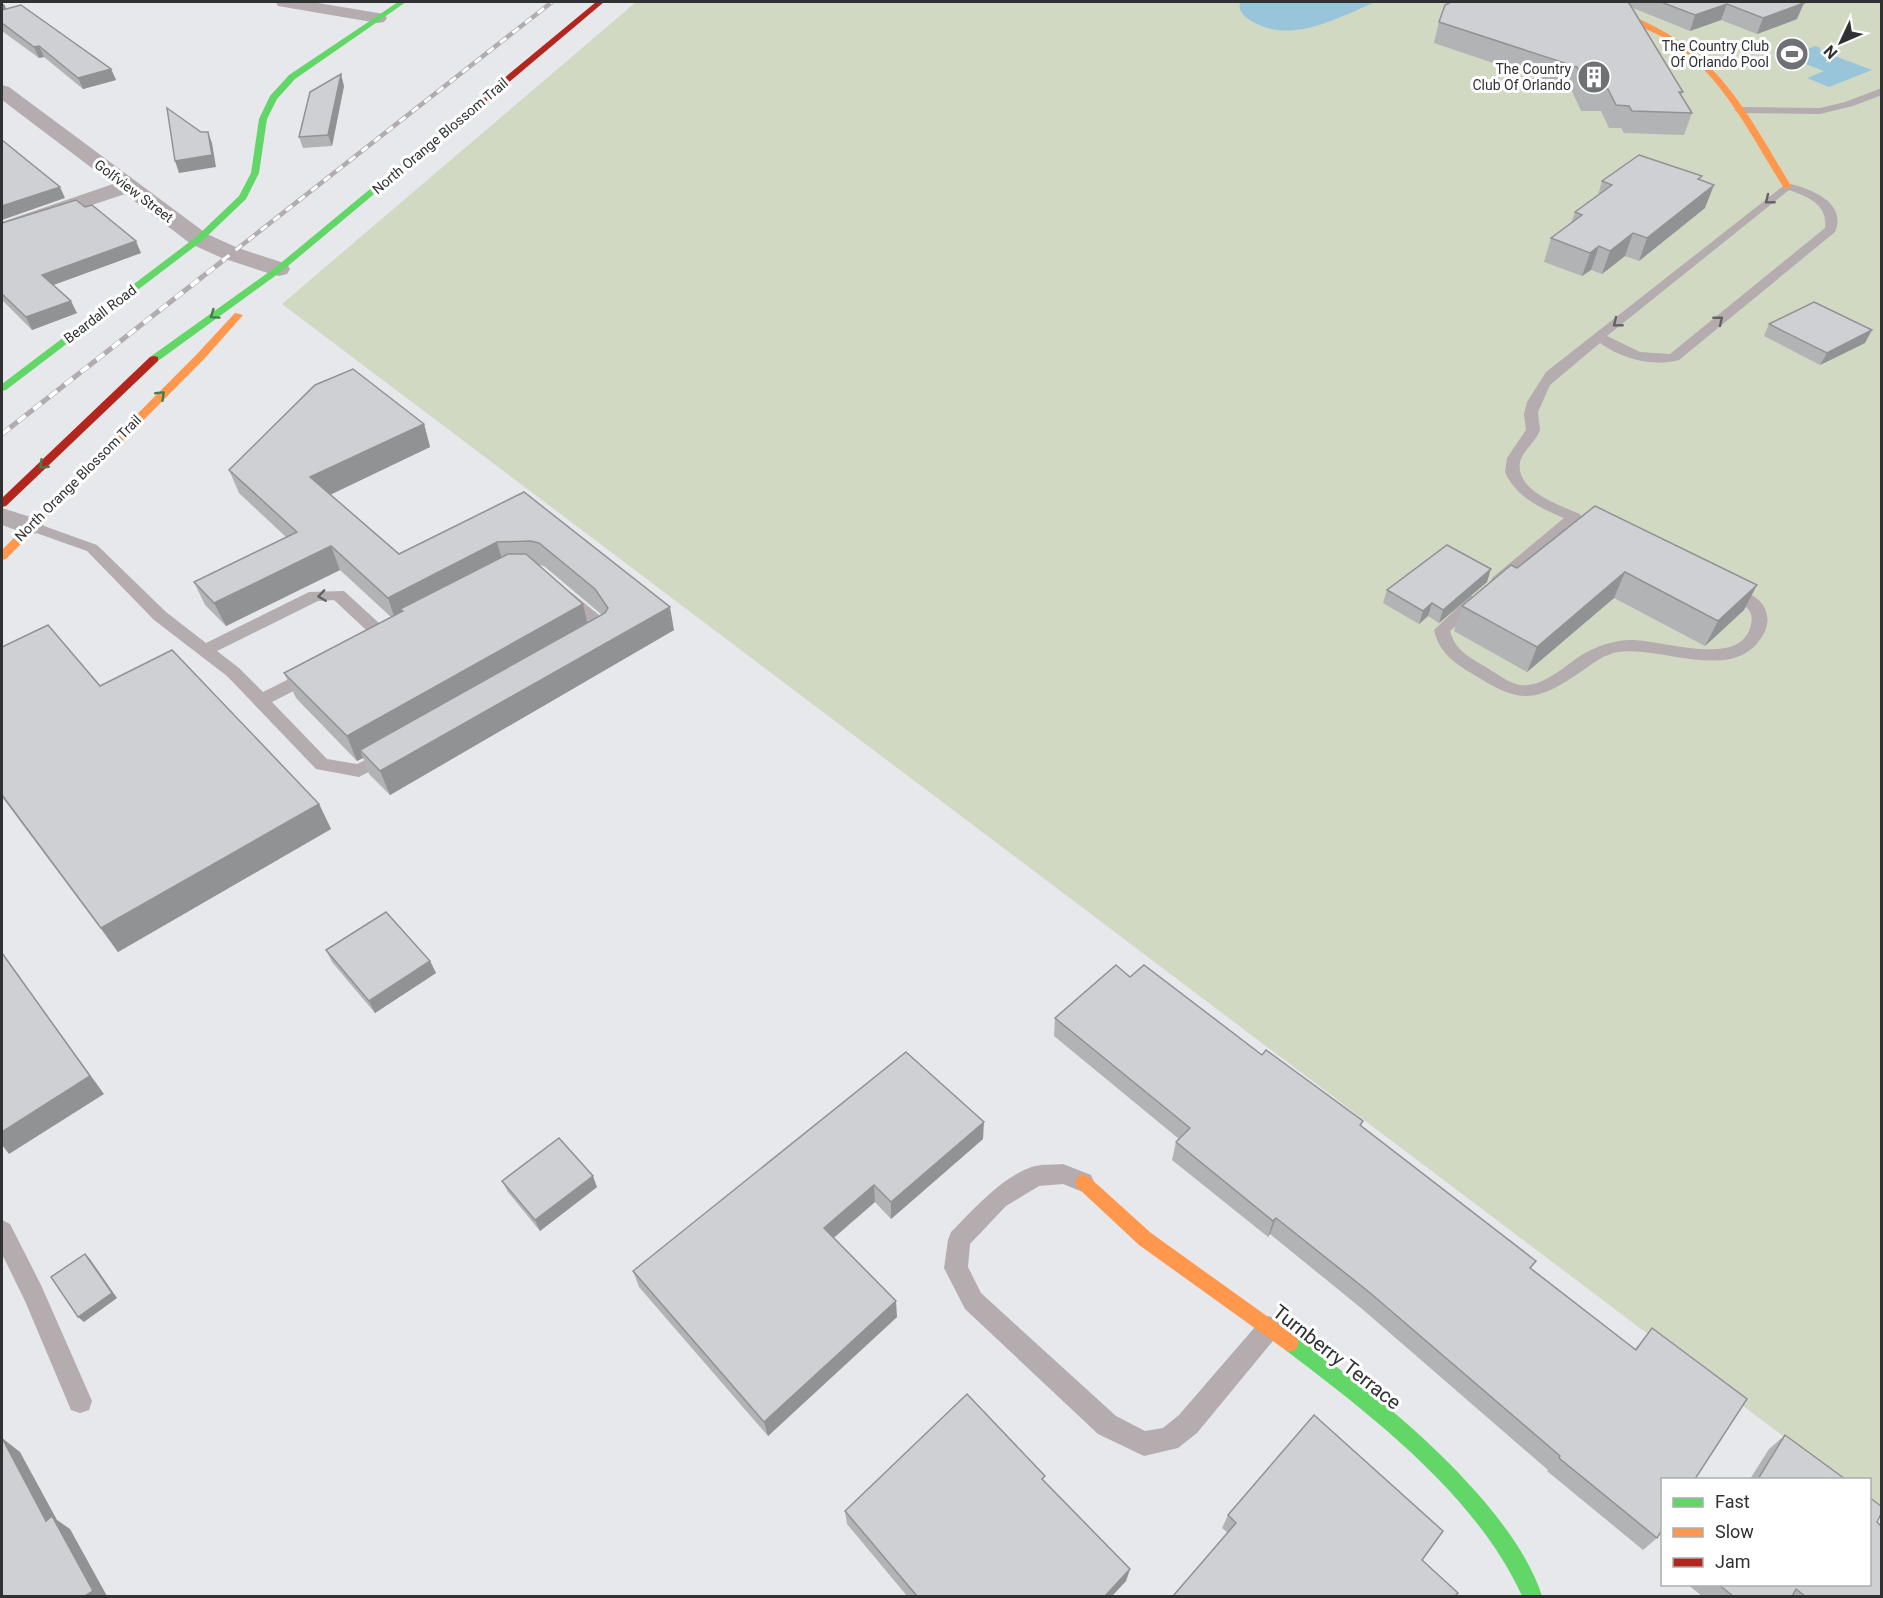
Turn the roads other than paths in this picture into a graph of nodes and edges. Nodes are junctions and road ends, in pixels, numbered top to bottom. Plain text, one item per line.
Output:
1 (284, 2) edge
2 (402, 2) edge
3 (600, 2) edge
4 (1598, 2) edge
5 (378, 18) junction
6 (2, 91) edge
7 (1881, 91) edge
8 (1739, 110) junction
9 (127, 186) junction
10 (1787, 186) junction
11 (2, 229) edge
12 (199, 239) junction
13 (279, 269) junction
14 (1600, 337) junction
15 (5, 380) edge
16 (2, 504) edge
17 (2, 516) edge
18 (30, 526) junction
19 (2, 556) edge
20 (1712, 582) edge
21 (553, 586) edge
22 (582, 643) edge
23 (364, 648) edge
24 (203, 651) junction
25 (322, 669) edge
26 (260, 701) junction
27 (400, 748) edge
28 (1083, 1182) joint
29 (2, 1231) edge
30 (1269, 1329) junction
31 (80, 1401) dead end
32 (1532, 1596) edge

1 - 5 street
2 - 5 street, Beardall Road
3 - 13 street, North Orange Blossom Trail
4 - 8 street
5 - 12 street, Beardall Road
6 - 9 street, Golfview Street
7 - 8 lane
8 - 10 street
9 - 11 street
9 - 12 street, Golfview Street
10 -> 14 lane
14 -> 10 lane
12 - 13 street, Golfview Street
12 - 15 street, Beardall Road
13 -> 16 street, North Orange Blossom Trail
18 -> 13 street, North Orange Blossom Trail
14 - 20 lane
17 - 18 street
18 - 19 street, North Orange Blossom Trail
18 - 24 lane
21 - 22 lane
23 -> 24 lane
24 - 26 lane
25 - 26 lane
26 - 27 lane
28 - 30 street, Turnberry Terrace
28 - 30 lane
29 - 31 lane
30 - 32 street, Turnberry Terrace

